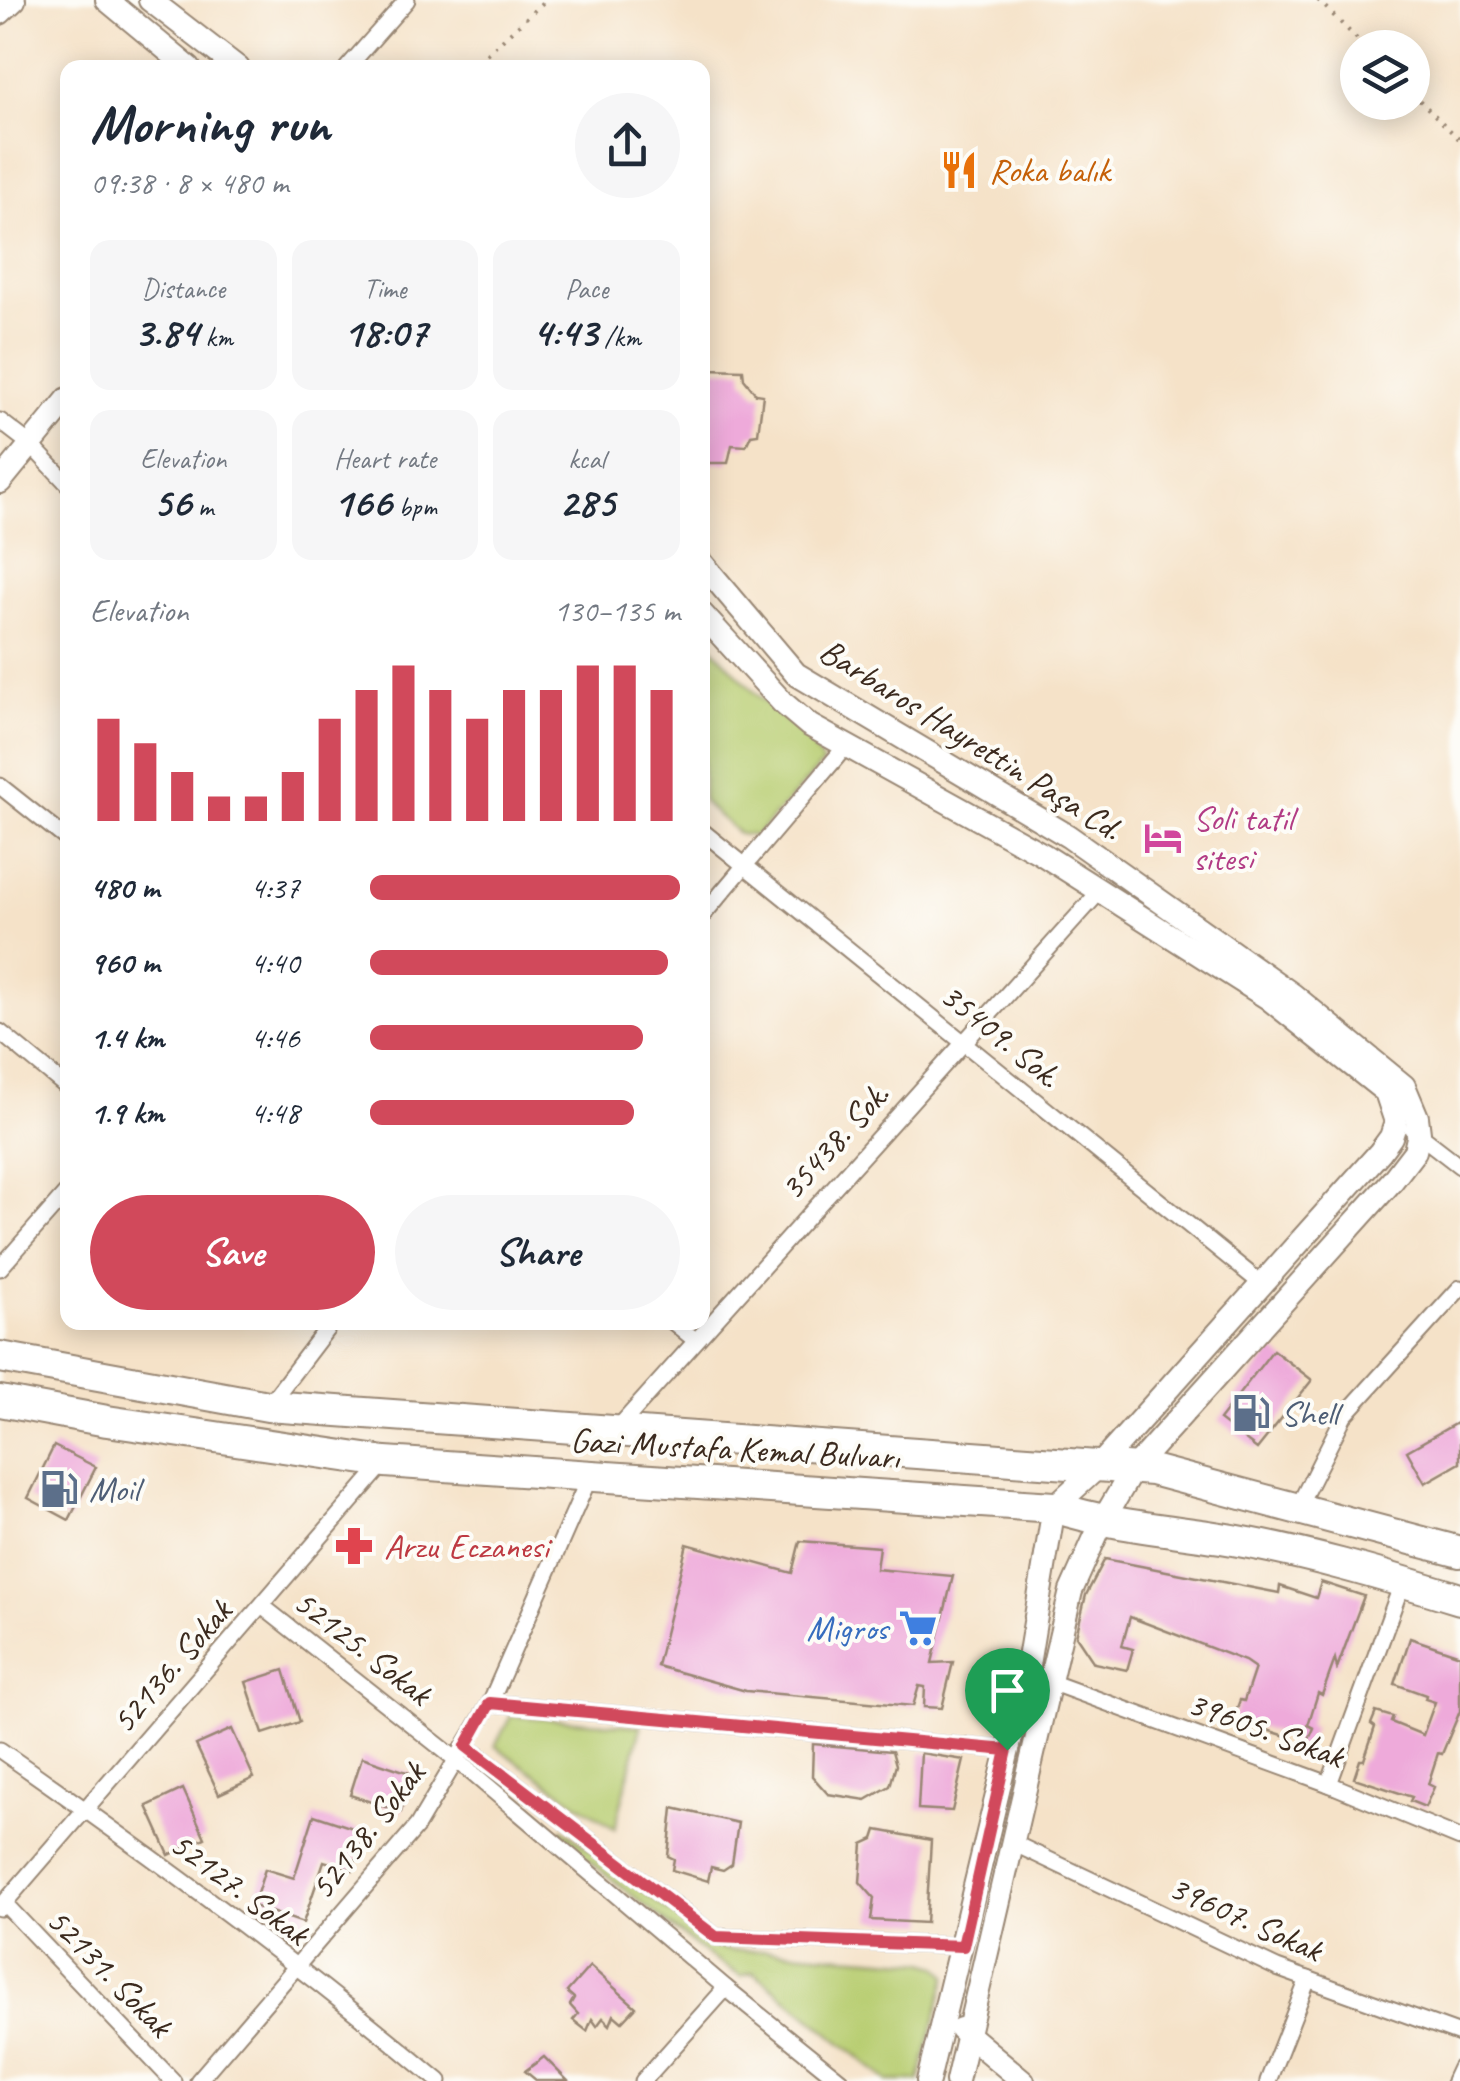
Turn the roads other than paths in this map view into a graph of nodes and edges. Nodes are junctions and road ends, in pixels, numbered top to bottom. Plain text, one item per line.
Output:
1 (14, 0) edge
2 (106, 0) edge
3 (150, 0) edge
4 (407, 0) edge
5 (0, 13) edge
6 (179, 60) edge
7 (228, 60) edge
8 (354, 60) edge
9 (60, 408) edge
10 (0, 421) edge
11 (30, 444) junction
12 (60, 476) edge
13 (0, 482) edge
14 (710, 573) edge
15 (710, 623) edge
16 (846, 746) junction
17 (0, 786) edge
18 (60, 834) edge
19 (710, 838) edge
20 (744, 867) junction
21 (1100, 890) junction
22 (710, 907) edge
23 (0, 1032) edge
24 (963, 1043) junction
25 (60, 1081) edge
26 (1396, 1122) junction
27 (1418, 1133) junction
28 (1460, 1166) edge
29 (60, 1200) edge
30 (0, 1268) edge
31 (1263, 1285) junction
32 (1460, 1288) edge
33 (710, 1322) edge
34 (326, 1330) edge
35 (682, 1330) edge
36 (703, 1330) edge
37 (694, 1340) junction
38 (0, 1358) edge
39 (0, 1400) edge
40 (268, 1406) junction
41 (615, 1432) junction
42 (385, 1462) junction
43 (1100, 1466) junction
44 (1133, 1468) junction
45 (589, 1478) junction
46 (1054, 1506) junction
47 (1297, 1509) junction
48 (1102, 1522) junction
49 (1460, 1552) edge
50 (1403, 1581) junction
51 (1460, 1599) edge
52 (262, 1606) junction
53 (1050, 1682) junction
54 (490, 1703) junction
55 (0, 1750) edge
56 (1007, 1750) junction
57 (462, 1754) junction
58 (1328, 1784) junction
59 (86, 1810) junction
60 (1460, 1838) edge
61 (1013, 1843) junction
62 (2, 1906) edge
63 (963, 1946) junction
64 (294, 1966) junction
65 (1308, 1979) junction
66 (726, 1988) junction
67 (946, 2016) junction
68 (968, 2034) junction
69 (1460, 2034) edge
70 (1460, 2068) edge
71 (173, 2081) edge
72 (198, 2081) edge
73 (439, 2081) edge
74 (643, 2081) edge
75 (842, 2081) edge
76 (928, 2081) edge
77 (957, 2081) edge
78 (1024, 2081) edge
79 (1268, 2081) edge
80 (1454, 2081) edge

1 - 5 street
2 - 6 street
3 - 7 street
4 - 8 street
9 - 11 street
10 - 11 street
11 - 12 street
11 - 13 street
14 - 27 street, Barbaros Hayrettin Paşa Cd.
15 - 16 street
16 - 20 street
16 - 21 street
17 - 18 street
19 - 20 street, 35409. Sok.
20 - 22 street
20 - 24 street, 35409. Sok.
21 - 24 street, 35438. Sok.
21 - 26 street
23 - 25 street
24 - 31 street, 35409. Sok.
24 - 33 street, 35438. Sok.
26 - 27 street
26 - 31 street
27 - 28 street
27 - 44 street
29 - 30 street
31 - 43 street
32 - 47 street
34 - 40 street
35 - 37 street
36 - 37 street, 35438. Sok.
37 - 41 street, 35438. Sok.
38 - 40 highway, Gazi Mustafa Kemal Bulvarı
39 - 42 highway, Gazi Mustafa Kemal Bulvarı
40 - 41 highway, Gazi Mustafa Kemal Bulvarı
41 - 43 highway, Gazi Mustafa Kemal Bulvarı
42 - 45 highway, Gazi Mustafa Kemal Bulvarı
42 - 52 street, 52136. Sokak
43 - 44 highway, Gazi Mustafa Kemal Bulvarı
43 - 46 street
44 - 47 highway, Gazi Mustafa Kemal Bulvarı
44 - 48 street
45 - 46 highway, Gazi Mustafa Kemal Bulvarı
45 - 54 street, 52138. Sokak
46 - 48 highway, Gazi Mustafa Kemal Bulvarı
46 - 56 street
47 - 49 highway, Gazi Mustafa Kemal Bulvarı
48 - 50 highway, Gazi Mustafa Kemal Bulvarı
48 - 53 street
50 - 51 highway, Gazi Mustafa Kemal Bulvarı
50 - 58 street
52 - 57 street, 52125. Sokak
52 - 59 street, 52136. Sokak
53 - 58 street, 39605. Sokak
53 - 61 street
54 - 56 street
54 - 57 street, 52138. Sokak
55 - 59 street, 52127. Sokak
56 - 63 street
57 - 63 street
57 - 64 street, 52138. Sokak
57 - 66 street, 52125. Sokak
58 - 60 street, 39605. Sokak
59 - 62 street, 52136. Sokak
59 - 64 street, 52127. Sokak
61 - 65 street, 39607. Sokak
61 - 68 street
62 - 71 street, 52131. Sokak
63 - 67 street
64 - 72 street, 52138. Sokak
64 - 73 street, 52127. Sokak
65 - 69 street, 39607. Sokak
65 - 79 street
66 - 74 street
66 - 75 street, 52125. Sokak
67 - 68 street
67 - 76 street
68 - 77 street
68 - 78 street
70 - 80 street

